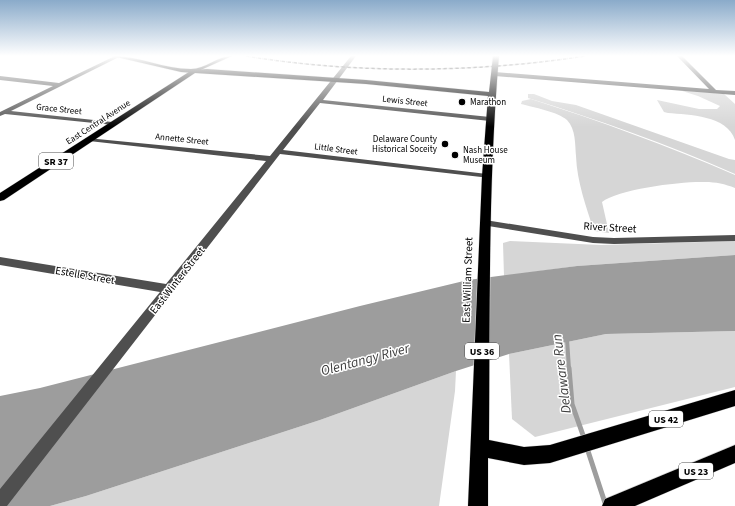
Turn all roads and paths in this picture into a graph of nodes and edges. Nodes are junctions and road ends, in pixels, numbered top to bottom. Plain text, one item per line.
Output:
1 (14, 80) edge
2 (70, 80) edge
3 (182, 80) edge
4 (330, 80) edge
5 (336, 80) junction
6 (494, 80) edge
7 (564, 80) edge
8 (703, 80) edge
9 (60, 85) junction
10 (715, 92) junction
11 (735, 93) edge
12 (493, 94) junction
13 (319, 102) junction
14 (2, 113) edge
15 (490, 119) junction
16 (112, 124) junction
17 (90, 139) junction
18 (278, 152) junction
19 (272, 159) junction
20 (487, 176) junction
21 (0, 198) edge
22 (485, 223) junction
23 (735, 238) edge
24 (0, 261) edge
25 (170, 289) junction
26 (735, 398) edge
27 (479, 447) junction
28 (735, 454) edge
29 (0, 502) edge
30 (478, 506) edge
31 (612, 506) edge

1 - 9 street
2 - 9 street
3 - 16 highway, East Central Avenue / SR 37
4 - 5 highway
5 - 12 highway
5 - 13 street, East Winter Street
6 - 12 highway, East William Street / US 36
7 - 10 street
8 - 10 street
9 - 14 street
10 - 11 street
12 - 15 highway, East William Street / US 36
13 - 15 street, Lewis Street
13 - 18 street, East Winter Street
14 - 16 street, Grace Street
15 - 20 highway, East William Street / US 36
16 - 17 highway, East Central Avenue / SR 37
17 - 19 street, Annette Street
17 - 21 highway, East Central Avenue / SR 37
18 - 19 street, East Winter Street
18 - 20 street, Little Street
19 - 25 street, East Winter Street
20 - 22 highway, East William Street / US 36
22 - 23 street, River Street
22 - 27 highway, East William Street / US 36
24 - 25 street, Estelle Street
25 - 29 street, East Winter Street
26 - 27 highway, US 42
27 - 30 highway, East William Street / US 36
28 - 31 highway, US 23

